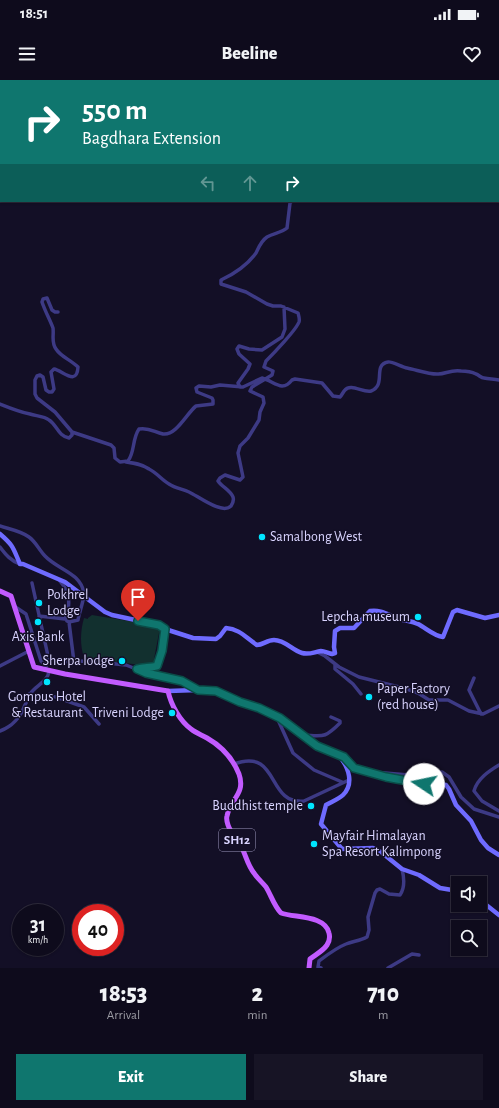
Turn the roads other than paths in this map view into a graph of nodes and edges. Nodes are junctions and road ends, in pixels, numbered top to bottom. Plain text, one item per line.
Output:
1 (291, 202) edge
2 (284, 307) junction
3 (58, 312) dead end
4 (265, 379) junction
5 (499, 380) edge
6 (240, 387) junction
7 (0, 404) edge
8 (72, 432) junction
9 (124, 462) junction
10 (0, 526) edge
11 (0, 534) edge
12 (0, 547) edge
13 (20, 564) junction
14 (58, 579) junction
15 (32, 583) dead end
16 (0, 591) edge
17 (85, 596) junction
18 (14, 606) junction
19 (499, 615) edge
20 (39, 616) junction
21 (63, 619) junction
22 (70, 622) junction
23 (165, 629) junction
24 (29, 651) junction
25 (316, 652) junction
26 (74, 662) junction
27 (335, 664) junction
28 (0, 666) edge
29 (47, 667) junction
30 (137, 669) junction
31 (474, 678) dead end
32 (198, 690) junction
33 (168, 691) junction
34 (29, 694) junction
35 (361, 694) dead end
36 (499, 706) edge
37 (481, 714) junction
38 (331, 717) dead end
39 (279, 722) dead end
40 (100, 724) dead end
41 (0, 731) edge
42 (302, 735) junction
43 (338, 755) junction
44 (234, 764) junction
45 (499, 765) edge
46 (364, 771) junction
47 (349, 780) junction
48 (342, 782) junction
49 (499, 811) edge
50 (499, 817) edge
51 (499, 855) edge
52 (402, 869) junction
53 (451, 890) edge
54 (487, 906) edge
55 (499, 915) edge
56 (419, 955) dead end
57 (309, 968) edge
58 (322, 968) edge
59 (388, 968) edge

1 - 2 street
2 - 4 street
2 - 6 street
3 - 8 street
4 - 5 street
4 - 6 street
4 - 9 street
6 - 9 street
7 - 8 street
8 - 9 street
10 - 17 street
11 - 13 street
12 - 13 street
13 - 14 street
14 - 17 street
14 - 21 street
15 - 20 street
16 - 18 main road
17 - 22 street
17 - 23 street
18 - 24 main road
18 - 29 street
19 - 25 street
20 - 21 street
20 - 29 street
21 - 22 street
22 - 26 street
23 - 25 street
23 - 30 street
24 - 28 street
24 - 29 main road
25 - 27 street
26 - 29 street
26 - 30 street
27 - 35 street
27 - 37 street
29 - 33 main road
29 - 34 street
30 - 32 street
31 - 37 street
32 - 33 street
32 - 42 street
33 - 44 main road, SH12
34 - 40 street
34 - 41 street
36 - 37 street
38 - 42 street
39 - 48 street
42 - 43 street
43 - 46 street
43 - 47 street
44 - 48 street
44 - 57 main road, SH12
45 - 49 street
46 - 50 street
46 - 51 street
47 - 48 street
47 - 52 street
52 - 53 street
52 - 58 street
54 - 55 street
56 - 59 street

